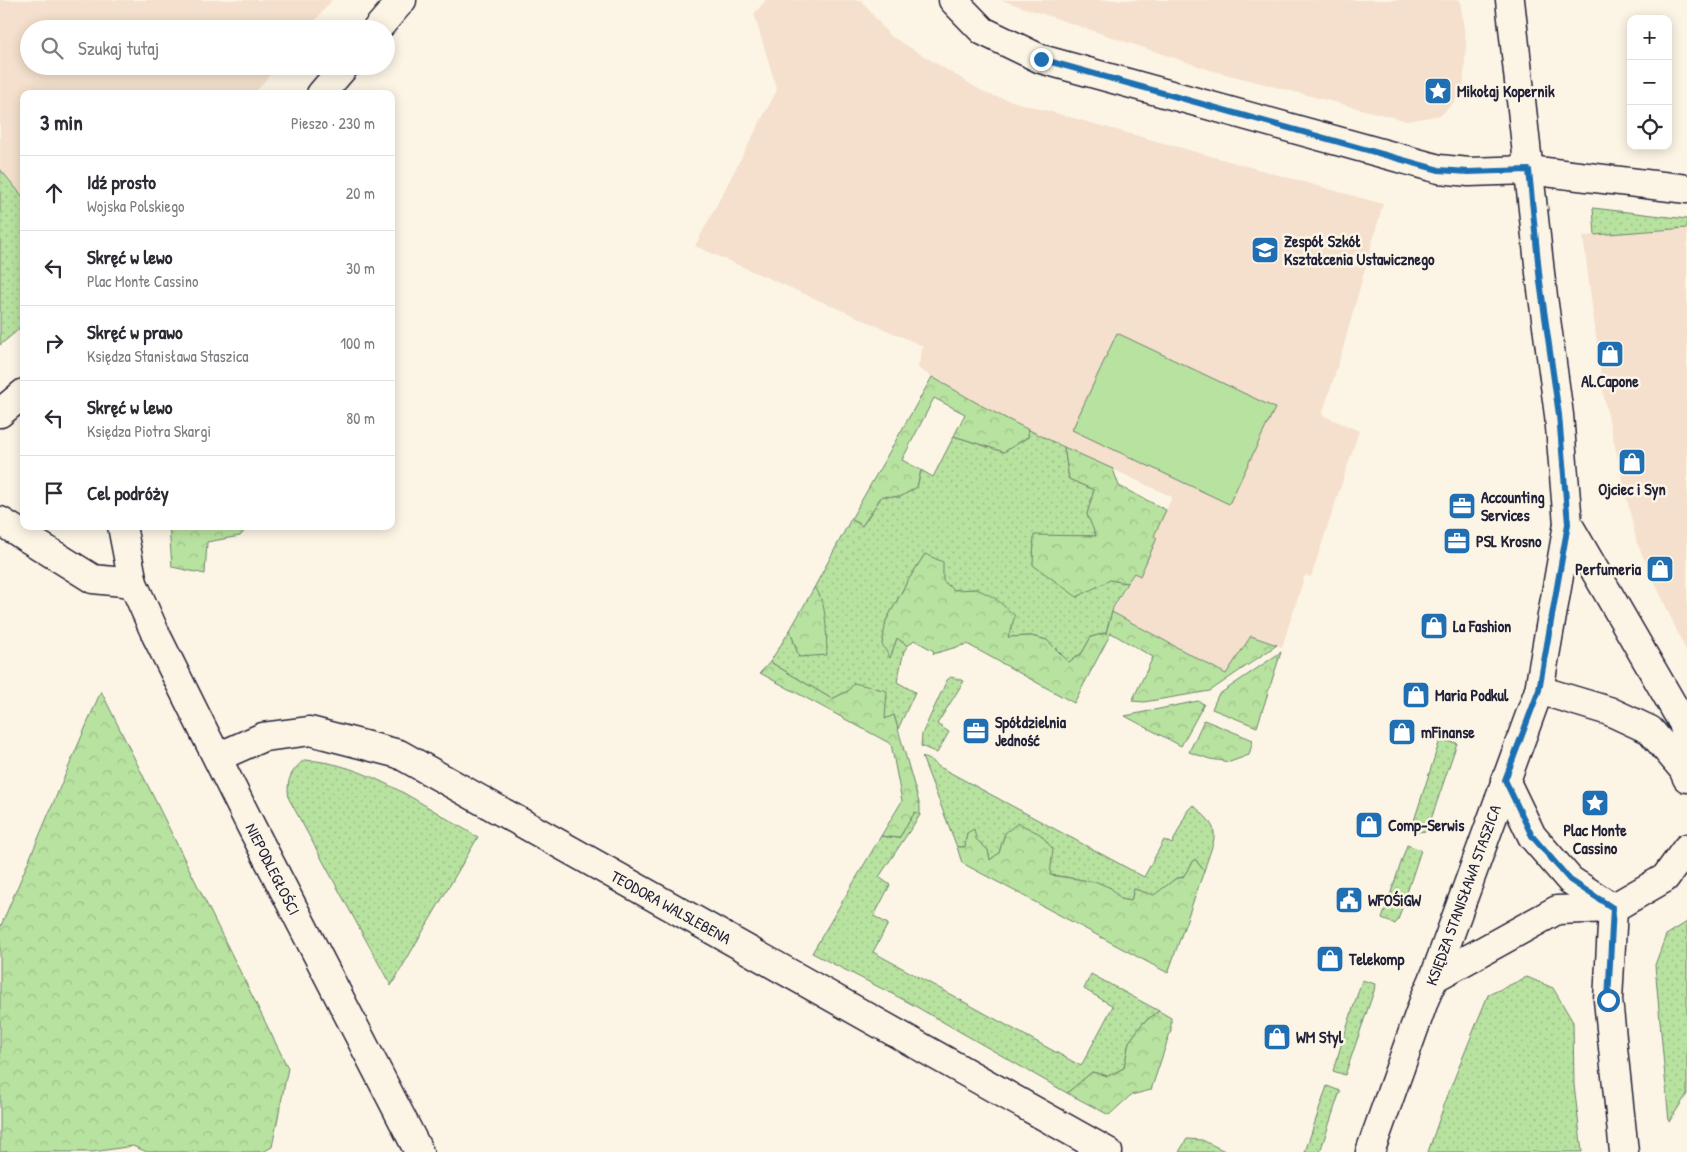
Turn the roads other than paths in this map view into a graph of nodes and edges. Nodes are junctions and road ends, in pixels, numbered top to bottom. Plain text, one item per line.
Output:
1 (402, 0) edge
2 (953, 0) edge
3 (1510, 0) edge
4 (385, 20) edge
5 (337, 75) edge
6 (324, 90) edge
7 (1529, 170) junction
8 (1687, 189) edge
9 (20, 396) edge
10 (0, 413) edge
11 (0, 521) edge
12 (1568, 524) junction
13 (123, 530) edge
14 (133, 583) junction
15 (1539, 690) junction
16 (1687, 739) edge
17 (218, 756) junction
18 (1687, 778) edge
19 (1505, 780) junction
20 (1687, 848) edge
21 (1613, 908) junction
22 (1434, 978) junction
23 (419, 1152) edge
24 (1108, 1152) edge
25 (1370, 1152) edge
26 (1624, 1152) edge

1 - 4 street
2 - 7 street
3 - 7 street, KSIĘDZA STANISŁAWA STASZICA
5 - 6 street
7 - 8 street
7 - 12 street, KSIĘDZA STANISŁAWA STASZICA
9 - 10 street
11 - 14 street
12 - 15 street, KSIĘDZA STANISŁAWA STASZICA
12 - 16 street
13 - 14 street, NIEPODLEGŁOŚCI
14 - 17 street, NIEPODLEGŁOŚCI
15 - 18 street
15 - 19 street, KSIĘDZA STANISŁAWA STASZICA
17 - 23 street, NIEPODLEGŁOŚCI
17 - 24 street, TEODORA WALSLEBENA
19 - 21 street
19 - 22 street, KSIĘDZA STANISŁAWA STASZICA
20 - 21 street
21 - 22 street
21 - 26 street
22 - 25 street, KSIĘDZA STANISŁAWA STASZICA

